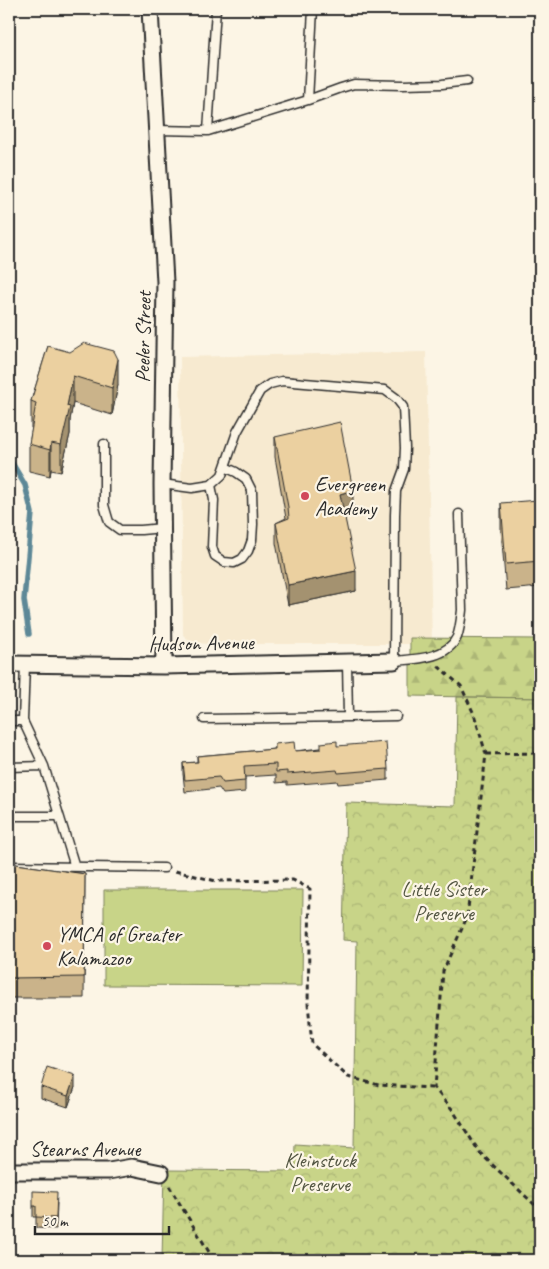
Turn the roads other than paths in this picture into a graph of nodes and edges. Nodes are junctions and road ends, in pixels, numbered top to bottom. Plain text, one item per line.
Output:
1 (150, 9) edge
2 (216, 9) edge
3 (313, 9) edge
4 (467, 80) dead end
5 (308, 100) junction
6 (156, 130) junction
7 (208, 131) junction
8 (104, 444) dead end
9 (226, 468) junction
10 (162, 484) junction
11 (211, 485) junction
12 (459, 514) dead end
13 (163, 528) junction
14 (394, 660) junction
15 (347, 662) junction
16 (9, 664) edge
17 (25, 664) junction
18 (164, 666) junction
19 (396, 716) dead end
20 (348, 717) junction
21 (204, 719) dead end
22 (9, 721) edge
23 (23, 721) junction
24 (44, 766) junction
25 (9, 767) edge
26 (9, 816) edge
27 (59, 816) junction
28 (9, 866) edge
29 (75, 867) junction
30 (164, 868) road end
31 (9, 1171) edge
32 (161, 1173) road end

1 - 6 street, Peeler Street
2 - 7 lane
3 - 5 lane
4 - 5 lane
5 - 7 lane
6 - 7 lane
6 - 10 street, Peeler Street
8 - 13 lane
9 - 11 lane
9 - 11 lane
9 - 14 lane
10 - 11 lane
10 - 13 street, Peeler Street
12 - 14 lane
13 - 18 street, Peeler Street
14 - 15 street, Hudson Avenue
15 - 18 street, Hudson Avenue
15 - 20 lane
16 - 17 street, Hudson Avenue
17 - 18 street, Hudson Avenue
17 - 23 lane
19 - 20 lane
20 - 21 lane
22 - 23 lane
23 - 24 lane
24 - 25 lane
24 - 27 lane
26 - 27 lane
27 - 29 lane
28 - 29 lane
29 - 30 lane
31 - 32 street, Stearns Avenue

